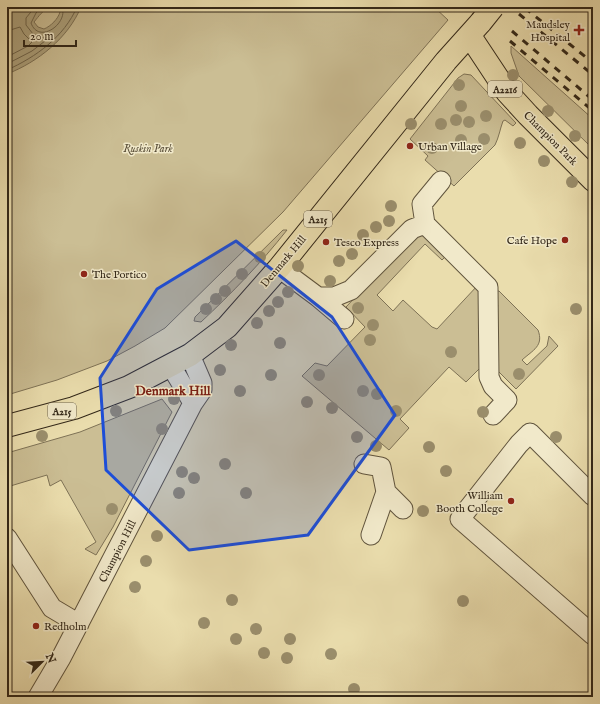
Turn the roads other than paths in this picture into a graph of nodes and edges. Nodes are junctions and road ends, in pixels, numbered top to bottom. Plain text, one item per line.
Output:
1 (481, 21) edge
2 (593, 180) edge
3 (441, 181) dead end
4 (425, 224) junction
5 (279, 268) junction
6 (318, 297) junction
7 (344, 318) dead end
8 (190, 356) junction
9 (171, 366) junction
10 (193, 403) junction
11 (493, 416) dead end
12 (7, 426) edge
13 (364, 464) dead end
14 (386, 492) junction
15 (593, 496) edge
16 (403, 508) dead end
17 (371, 535) dead end
18 (7, 538) edge
19 (79, 624) junction
20 (593, 635) edge
21 (38, 697) edge

1 - 2 main road, Champion Park / A2216
1 - 5 main road, Denmark Hill / A215
3 - 4 street
4 - 6 street
4 - 11 street
5 - 6 street
5 - 8 main road, Denmark Hill / A215
6 - 7 street
8 - 9 main road, Denmark Hill / A215
8 - 10 street, Champion Hill
9 - 10 street
9 - 12 main road, Denmark Hill / A215
10 - 19 street, Champion Hill
13 - 14 street
14 - 16 street
14 - 17 street
15 - 20 street
18 - 19 street
19 - 21 street, Champion Hill

